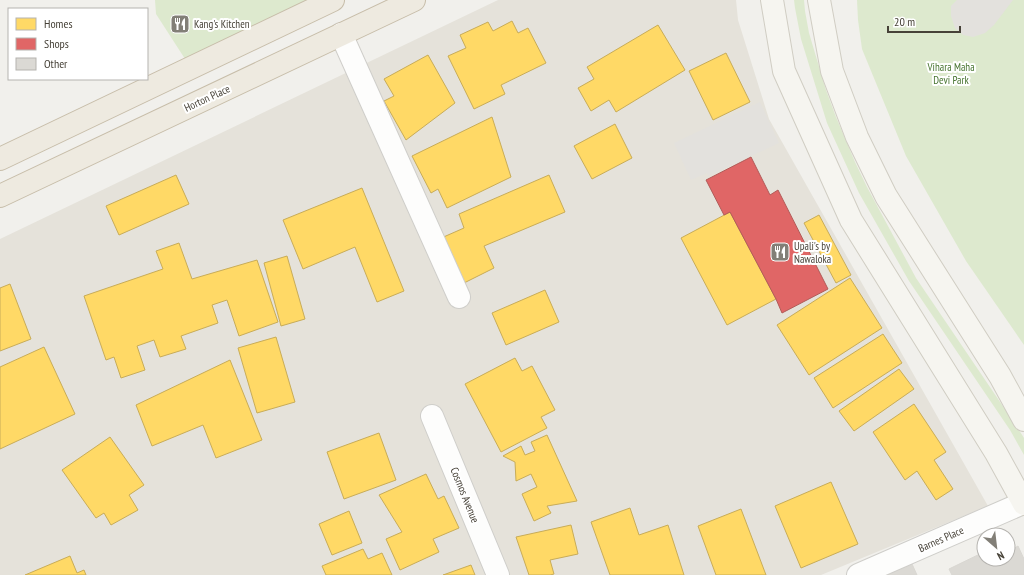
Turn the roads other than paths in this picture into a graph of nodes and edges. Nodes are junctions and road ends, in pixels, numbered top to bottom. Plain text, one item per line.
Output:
1 (333, 0) edge
2 (414, 0) edge
3 (772, 0) edge
4 (819, 0) edge
5 (341, 34) junction
6 (0, 159) edge
7 (0, 196) edge
8 (459, 297) dead end
9 (1000, 376) junction
10 (1024, 399) edge
11 (432, 416) dead end
12 (1024, 420) edge
13 (1024, 503) edge
14 (498, 575) edge
15 (858, 575) edge

1 - 6 highway
2 - 5 highway, Horton Place
3 - 13 main road
4 - 9 main road
5 - 7 highway, Horton Place
5 - 8 street
9 - 10 main road
9 - 12 main road
11 - 14 street, Cosmos Avenue
13 - 15 street, Barnes Place

